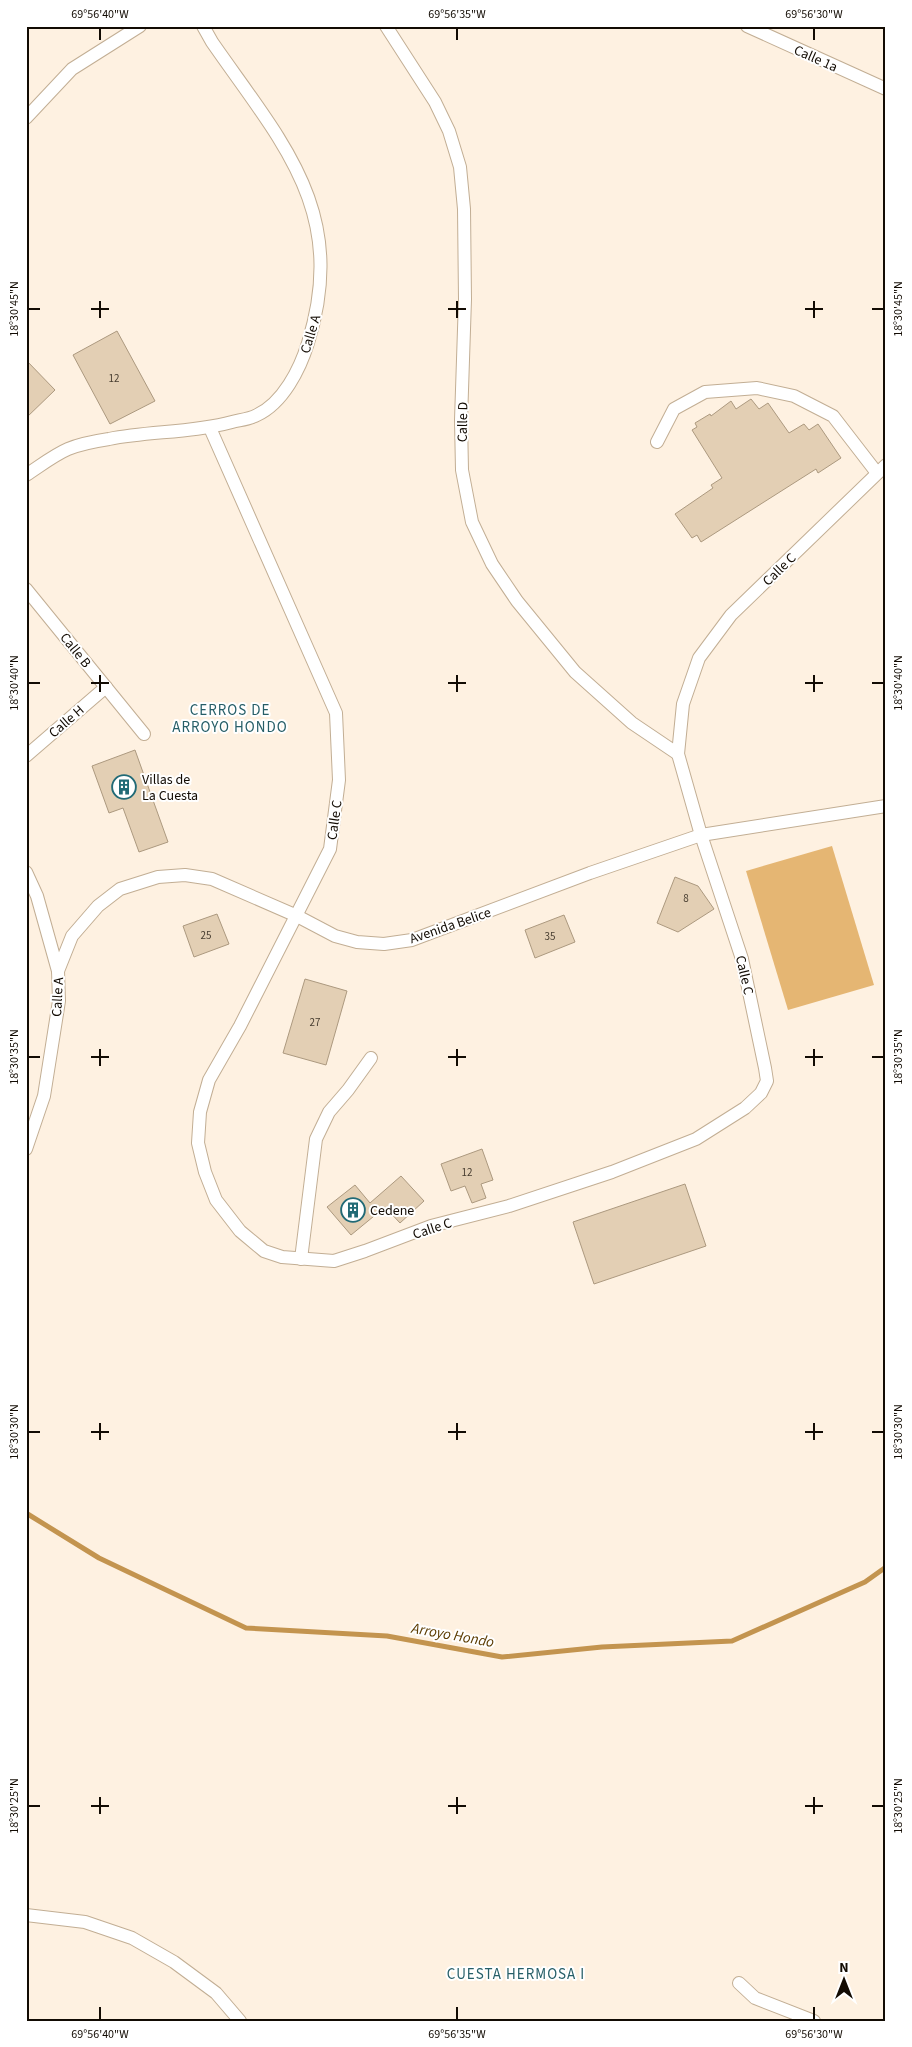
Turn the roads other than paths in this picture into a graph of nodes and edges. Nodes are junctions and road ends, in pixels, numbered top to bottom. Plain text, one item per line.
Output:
1 (140, 26) edge
2 (202, 26) edge
3 (386, 26) edge
4 (746, 26) edge
5 (886, 88) edge
6 (26, 118) edge
7 (210, 428) junction
8 (657, 442) dead end
9 (882, 469) edge
10 (26, 475) edge
11 (26, 589) edge
12 (106, 687) junction
13 (144, 734) dead end
14 (678, 754) junction
15 (26, 756) edge
16 (886, 806) edge
17 (700, 834) junction
18 (26, 872) edge
19 (297, 916) junction
20 (58, 971) junction
21 (371, 1058) dead end
22 (26, 1150) edge
23 (301, 1259) junction
24 (26, 1915) edge
25 (739, 1983) dead end
26 (240, 2021) edge
27 (814, 2021) edge

1 - 6 street
2 - 7 street, Calle A
3 - 14 street, Calle D
4 - 5 street, Calle 1a
7 - 10 street, Calle A
7 - 19 street, Calle C
8 - 9 street
9 - 14 street, Calle C
11 - 12 street, Calle B
12 - 13 street, Calle B
12 - 15 street, Calle H
14 - 17 street, Calle C
16 - 17 street, Avenida Belice
17 - 19 street, Avenida Belice
17 - 23 street, Calle C
18 - 20 street, Calle A
19 - 20 street, Avenida Belice
19 - 23 street, Calle C
20 - 22 street, Calle A
21 - 23 street
24 - 26 street
25 - 27 street

